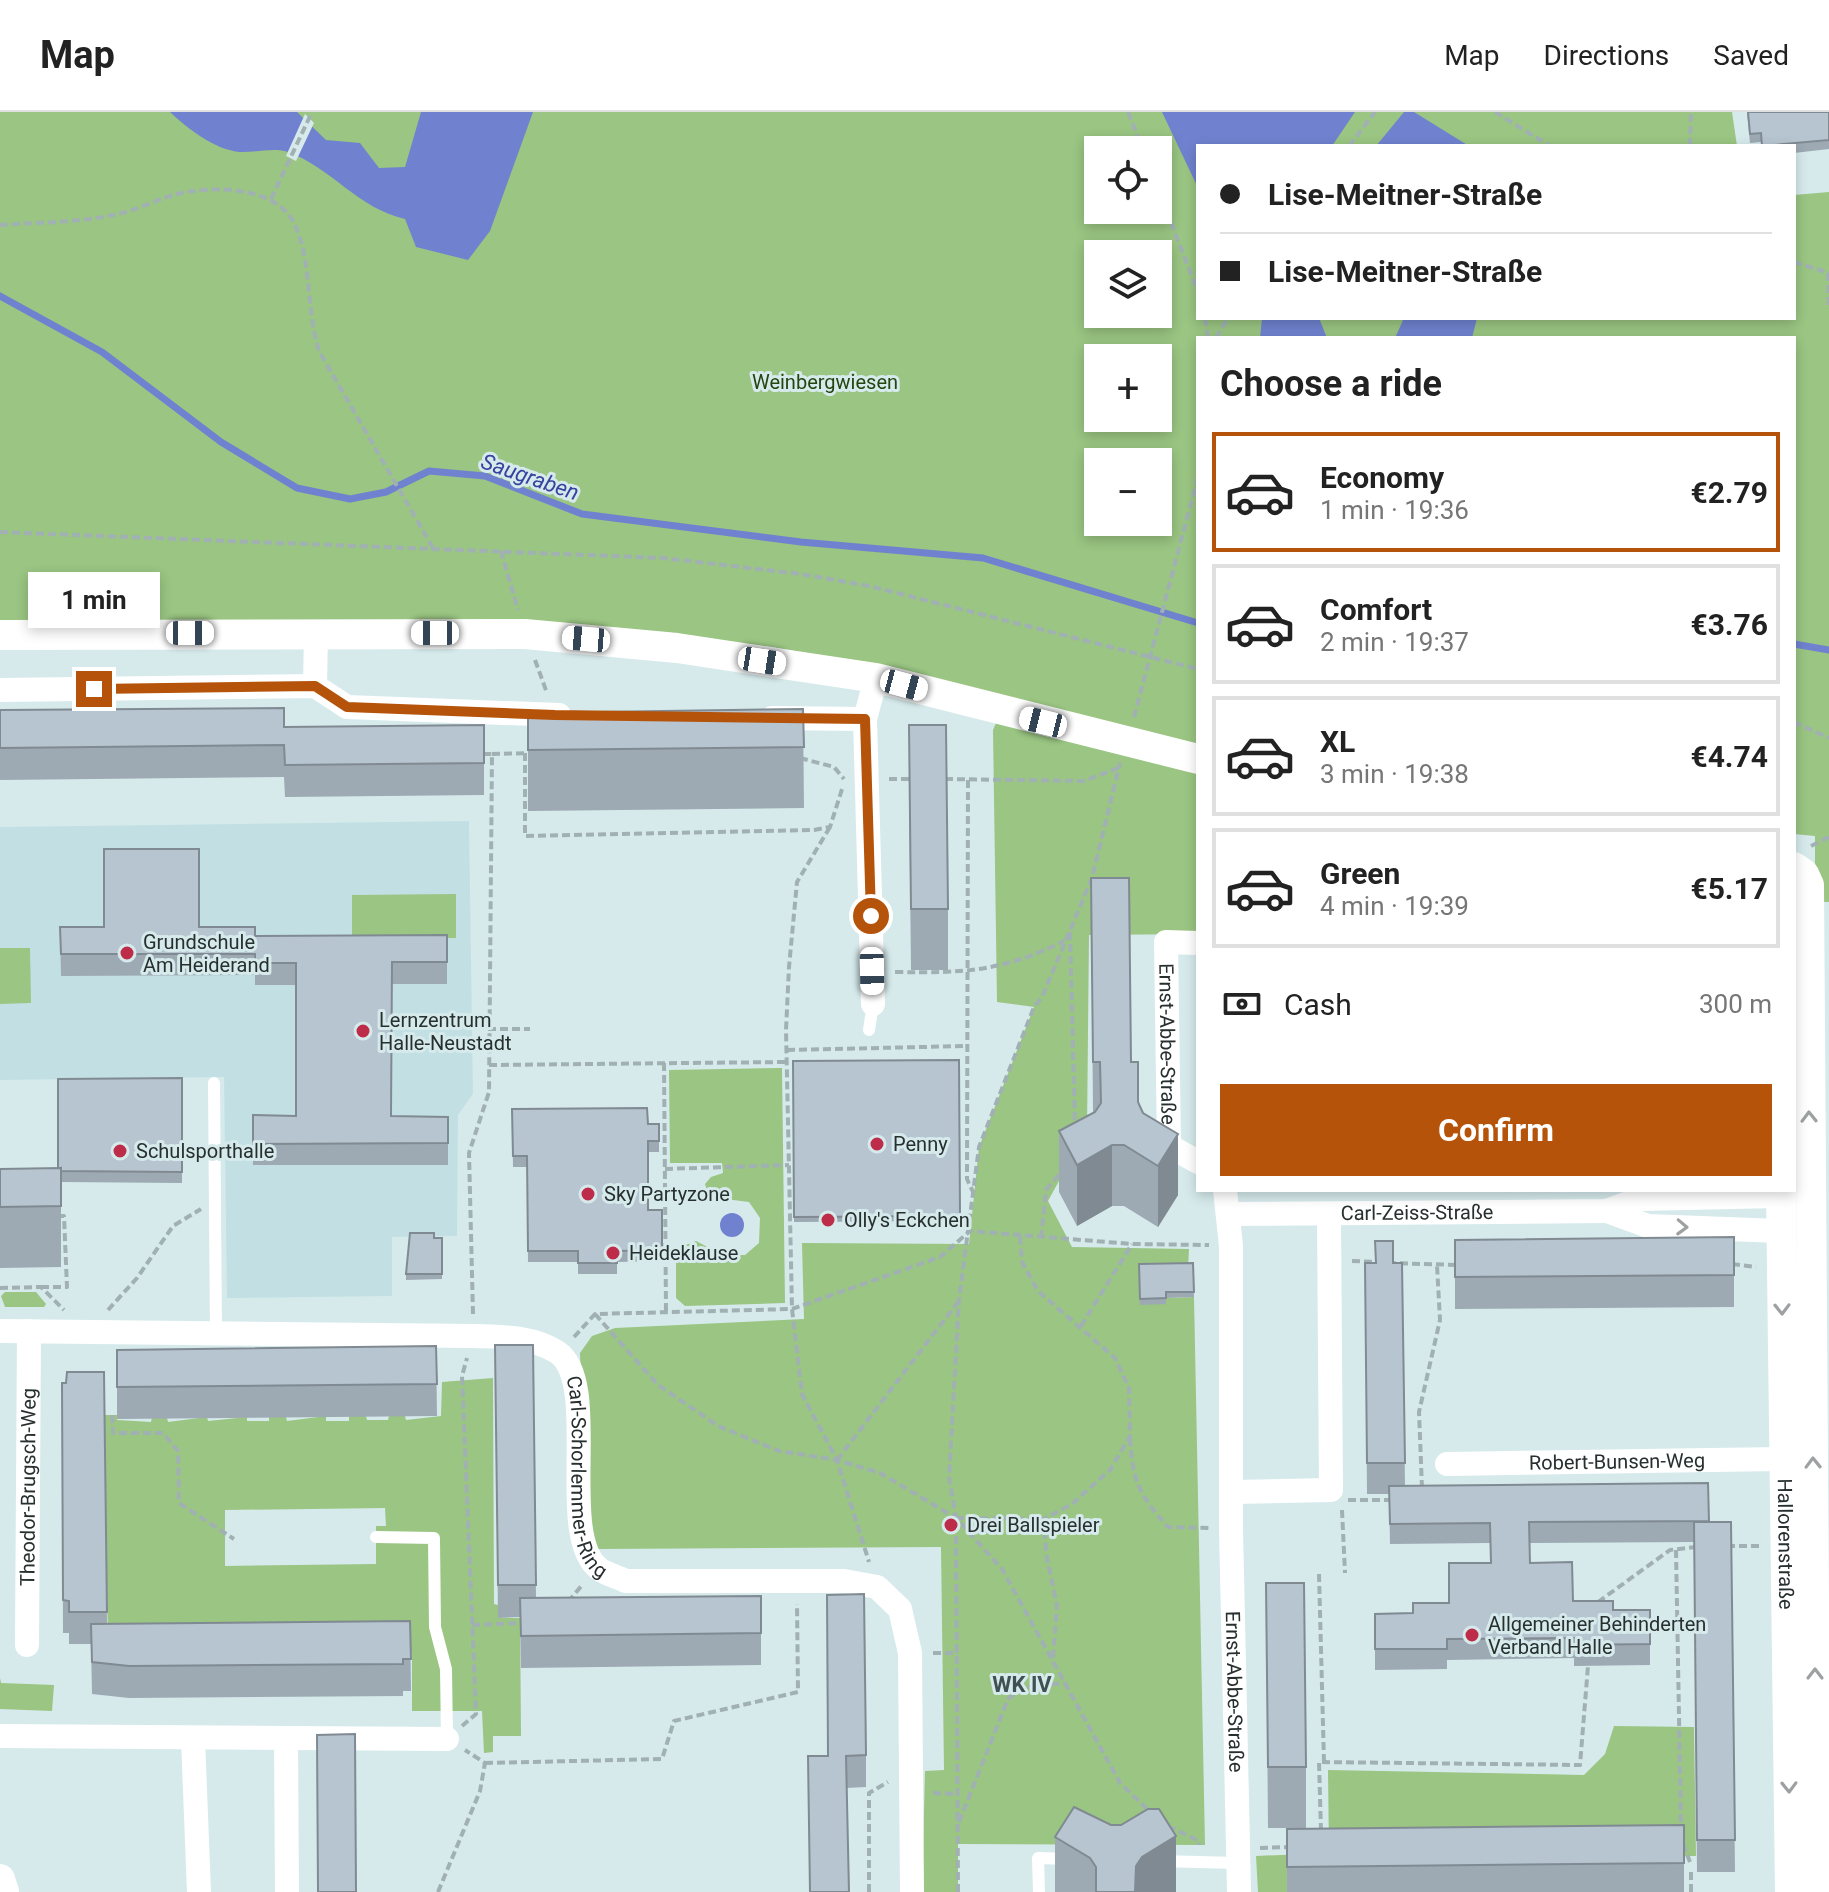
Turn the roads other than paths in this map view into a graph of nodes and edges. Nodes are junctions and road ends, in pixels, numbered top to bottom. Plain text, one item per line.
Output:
1 (316, 632) junction
2 (0, 635) edge
3 (876, 678) junction
4 (315, 686) junction
5 (0, 690) edge
6 (586, 715) edge
7 (741, 717) edge
8 (865, 719) junction
9 (1196, 759) edge
10 (1796, 868) edge
11 (1196, 943) edge
12 (873, 1004) joint
13 (869, 1030) dead end
14 (214, 1083) dead end
15 (1196, 1161) edge
16 (1800, 1194) edge
17 (1606, 1201) edge
18 (1227, 1202) edge
19 (1329, 1216) junction
20 (1807, 1230) edge
21 (0, 1331) edge
22 (29, 1331) junction
23 (216, 1335) junction
24 (1786, 1459) junction
25 (1447, 1464) road end
26 (1231, 1492) junction
27 (376, 1537) dead end
28 (27, 1645) dead end
29 (0, 1736) edge
30 (193, 1739) junction
31 (286, 1739) junction
32 (447, 1739) joint
33 (1236, 1856) junction
34 (1084, 1859) edge
35 (1145, 1861) edge
36 (0, 1879) edge
37 (4, 1892) edge
38 (199, 1892) edge
39 (287, 1892) edge
40 (912, 1892) edge
41 (1039, 1892) edge
42 (1239, 1892) edge
43 (1790, 1892) edge
44 (1816, 1892) edge

1 - 2 street
1 - 3 street
1 - 4 street
3 - 8 street
3 - 9 street
4 - 5 street
4 - 6 street
7 - 8 street
8 - 12 street
16 -> 10 street, Hallorenstraße
11 - 15 street, Ernst-Abbe-Straße
12 - 13 lane
14 - 23 lane
16 - 17 street, Carl-Zeiss-Straße
16 - 20 street, Hallorenstraße
17 - 19 street, Carl-Zeiss-Straße
17 -> 20 street, Carl-Zeiss-Straße
18 - 19 street, Carl-Zeiss-Straße
18 - 26 street, Ernst-Abbe-Straße
19 - 26 street
20 -> 24 street, Hallorenstraße
44 -> 20 street, Hallorenstraße
21 - 22 street, Carl-Schorlemmer-Ring
22 - 23 street, Carl-Schorlemmer-Ring
22 - 28 street, Theodor-Brugsch-Weg
23 - 40 street, Carl-Schorlemmer-Ring
24 - 25 street, Robert-Bunsen-Weg
24 -> 43 street, Hallorenstraße
26 - 33 street, Ernst-Abbe-Straße
27 - 32 lane
29 - 30 street
30 - 31 street
30 - 38 street
31 - 32 street
31 - 39 street
33 - 35 lane
33 - 42 street, Ernst-Abbe-Straße
34 - 41 lane
36 - 37 street

